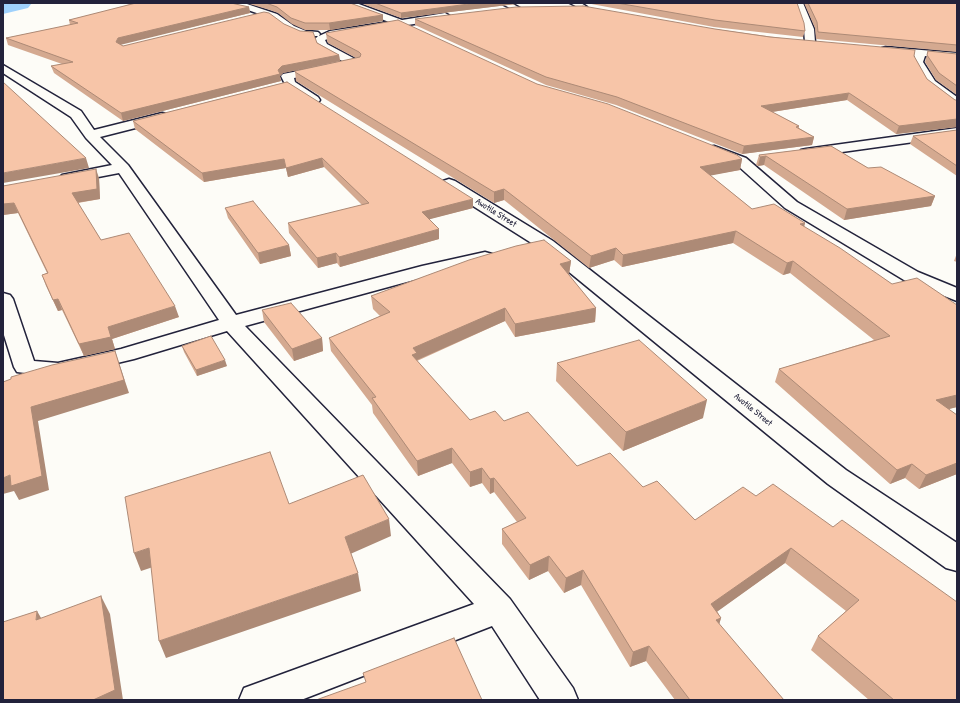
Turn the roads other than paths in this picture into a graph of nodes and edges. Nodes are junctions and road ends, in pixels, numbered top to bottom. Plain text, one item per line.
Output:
1 (227, 3) edge
2 (348, 3) edge
3 (799, 3) edge
4 (585, 7) edge
5 (558, 8) edge
6 (266, 13) junction
7 (462, 14) edge
8 (244, 18) edge
9 (401, 22) junction
10 (422, 33) edge
11 (330, 34) junction
12 (826, 44) edge
13 (874, 48) edge
14 (921, 53) junction
15 (957, 56) edge
16 (3, 68) edge
17 (290, 84) junction
18 (274, 88) edge
19 (957, 103) edge
20 (324, 106) edge
21 (175, 113) edge
22 (957, 132) edge
23 (91, 135) junction
24 (699, 143) edge
25 (795, 154) edge
26 (757, 159) edge
27 (742, 161) junction
28 (123, 168) junction
29 (438, 177) edge
30 (56, 180) edge
31 (546, 245) junction
32 (523, 250) edge
33 (500, 255) edge
34 (957, 295) edge
35 (3, 299) edge
36 (231, 323) junction
37 (957, 559) edge
38 (499, 609) junction
39 (257, 700) edge
40 (560, 700) edge

1 - 6 street
2 - 9 street
3 - 12 street
4 - 5 street
6 - 8 street
6 - 11 street
7 - 9 street
9 - 10 street
9 - 11 street
11 - 17 street
13 - 14 street
14 - 15 street
14 - 19 street
16 - 23 street
17 - 18 street
17 - 20 street
21 - 23 street
22 - 25 street
23 - 28 street
24 - 27 street
26 - 27 street
27 - 34 street
28 - 30 street
28 - 36 street
29 - 31 street, Awotile Street
31 - 32 street
31 - 37 street, Awotile Street
33 - 36 street
35 - 36 street
36 - 38 street
38 - 39 street
38 - 40 street

